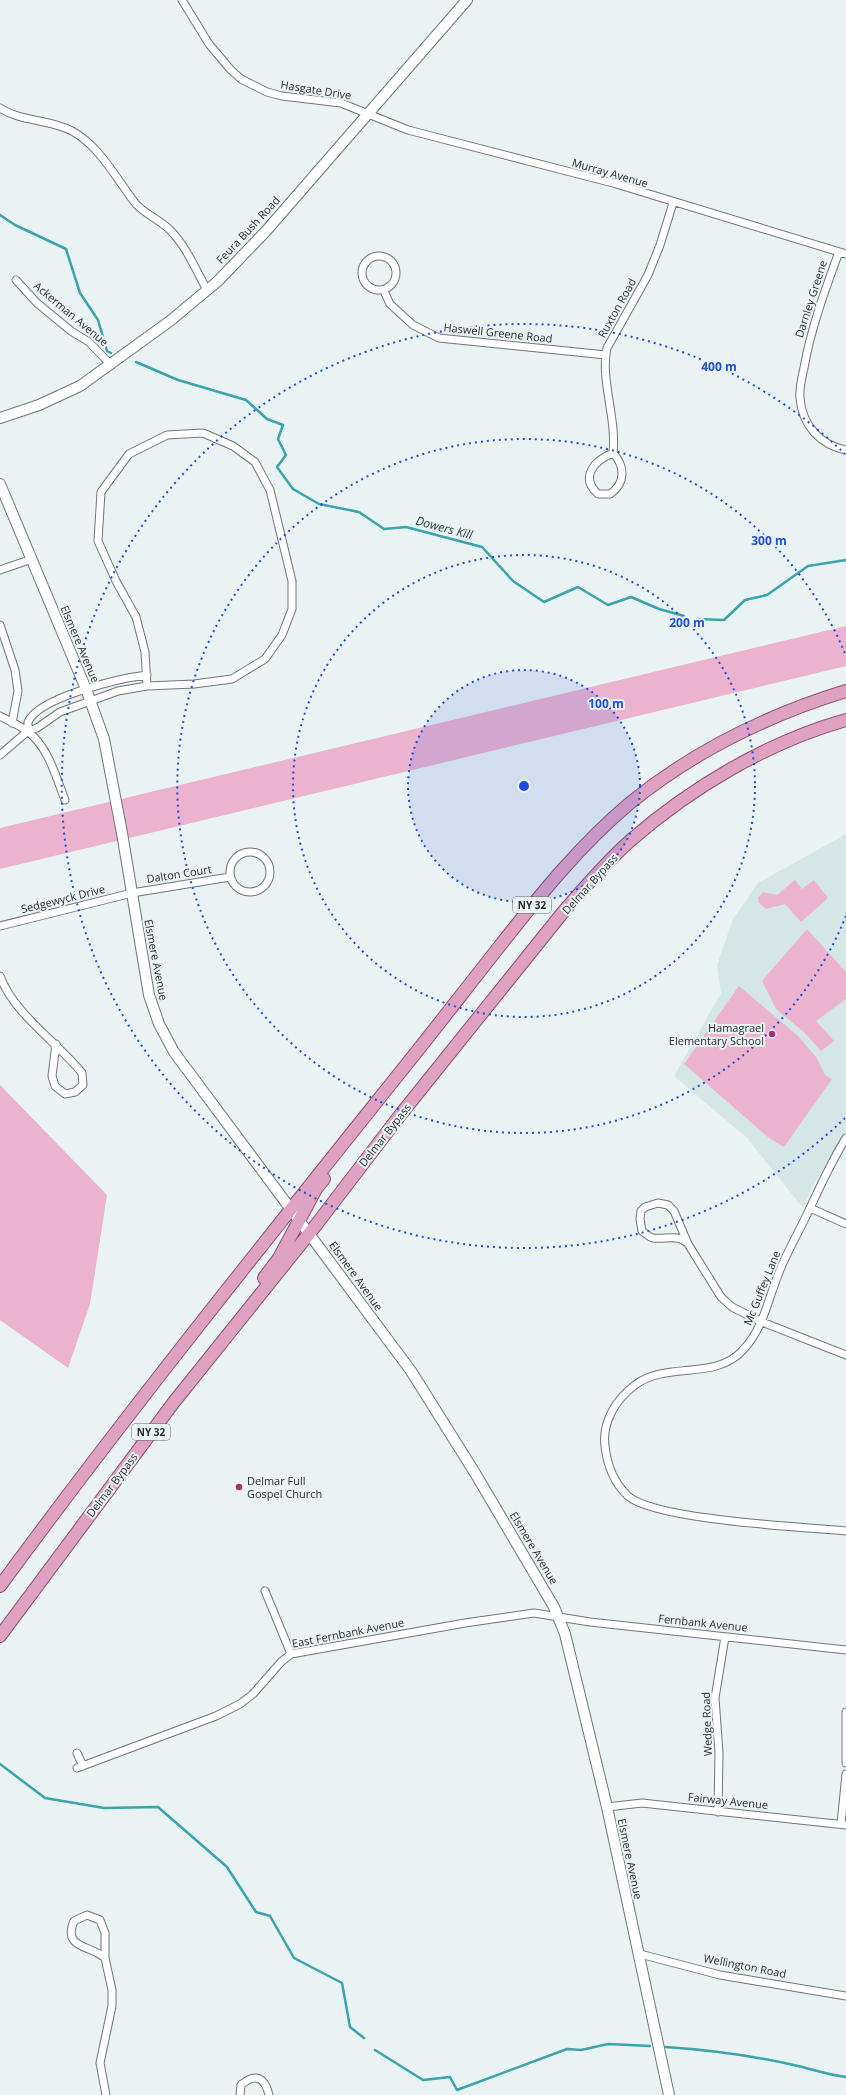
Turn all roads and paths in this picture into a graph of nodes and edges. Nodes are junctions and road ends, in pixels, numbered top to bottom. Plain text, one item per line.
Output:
1 (182, 0) edge
2 (466, 0) edge
3 (0, 108) edge
4 (368, 114) junction
5 (673, 203) junction
6 (838, 252) junction
7 (846, 254) edge
8 (16, 280) dead end
9 (207, 290) junction
10 (384, 291) junction
11 (606, 355) junction
12 (111, 365) junction
13 (0, 418) edge
14 (846, 450) edge
15 (613, 453) junction
16 (0, 484) edge
17 (32, 559) junction
18 (0, 570) edge
19 (0, 626) edge
20 (147, 675) junction
21 (147, 686) junction
22 (86, 689) junction
23 (846, 691) edge
24 (90, 701) junction
25 (0, 716) edge
26 (846, 720) edge
27 (12, 723) junction
28 (28, 731) junction
29 (0, 755) edge
30 (65, 800) dead end
31 (230, 877) junction
32 (132, 893) junction
33 (0, 926) edge
34 (0, 976) edge
35 (56, 1044) junction
36 (394, 1080) junction
37 (846, 1138) edge
38 (291, 1208) junction
39 (810, 1208) junction
40 (300, 1220) junction
41 (846, 1224) edge
42 (310, 1233) junction
43 (688, 1244) junction
44 (762, 1322) junction
45 (215, 1352) junction
46 (846, 1355) edge
47 (846, 1531) edge
48 (0, 1586) edge
49 (265, 1591) dead end
50 (558, 1617) junction
51 (0, 1636) edge
52 (725, 1636) junction
53 (846, 1650) edge
54 (291, 1654) junction
55 (846, 1712) edge
56 (77, 1753) dead end
57 (846, 1763) edge
58 (846, 1774) edge
59 (607, 1807) junction
60 (718, 1812) junction
61 (844, 1824) edge
62 (640, 1954) junction
63 (105, 1958) junction
64 (846, 1996) edge
65 (106, 2095) edge
66 (240, 2095) edge
67 (269, 2095) edge
68 (669, 2095) edge

1 - 4 street, Hasgate Drive
2 - 4 main road, Feura Bush Road
3 - 9 street
4 - 5 street, Murray Avenue
4 - 9 main road, Feura Bush Road
5 - 6 street, Murray Avenue
5 - 11 street, Ruxton Road
6 - 7 street, Murray Avenue
6 - 14 street, Darnley Greene
8 - 12 street, Ackerman Avenue
9 - 12 main road, Feura Bush Road
10 - 10 street
10 - 11 street, Haswell Greene Road
11 - 15 street, Ruxton Road
12 - 13 main road, Feura Bush Road
15 - 15 street
16 - 17 main road, Elsmere Avenue
17 - 18 street
17 - 22 main road, Elsmere Avenue
19 - 27 street
20 - 21 street
20 - 21 street
20 - 22 street
21 - 24 street
22 - 24 main road, Elsmere Avenue
22 - 28 street
23 - 36 main road, NY 32
24 - 28 street
24 - 32 main road, Elsmere Avenue
25 - 27 street
26 - 42 main road, Delmar Bypass / NY 32
27 - 28 street
28 - 29 street
28 - 30 street
31 - 31 street
31 - 32 street, Dalton Court
32 - 33 street, Sedgewyck Drive
32 - 38 main road, Elsmere Avenue
34 - 35 street
35 - 35 street
36 - 38 main road, NY 32
36 - 40 main road
37 - 39 street, Mc Guffey Lane
38 - 40 main road, Elsmere Avenue
38 - 48 main road, NY 32
39 - 41 street
39 - 44 street, Mc Guffey Lane
40 - 42 main road, Elsmere Avenue
40 - 45 main road
42 - 45 main road, Delmar Bypass / NY 32
42 - 50 main road, Elsmere Avenue
43 - 43 street
43 - 44 street
44 - 46 street
44 - 47 street, Mc Guffey Lane
45 - 51 main road, Delmar Bypass / NY 32
49 - 54 street
50 - 52 street, Fernbank Avenue
50 - 54 street, East Fernbank Avenue
50 - 59 main road, Elsmere Avenue
52 - 53 street, Fernbank Avenue
52 - 60 street, Wedge Road
54 - 56 street, East Fernbank Avenue
55 - 57 street
58 - 61 street
59 - 60 street, Fairway Avenue
59 - 62 main road, Elsmere Avenue
60 - 61 street, Fairway Avenue
62 - 64 street, Wellington Road
62 - 68 main road, Elsmere Avenue
63 - 63 street
63 - 65 street
66 - 67 street

